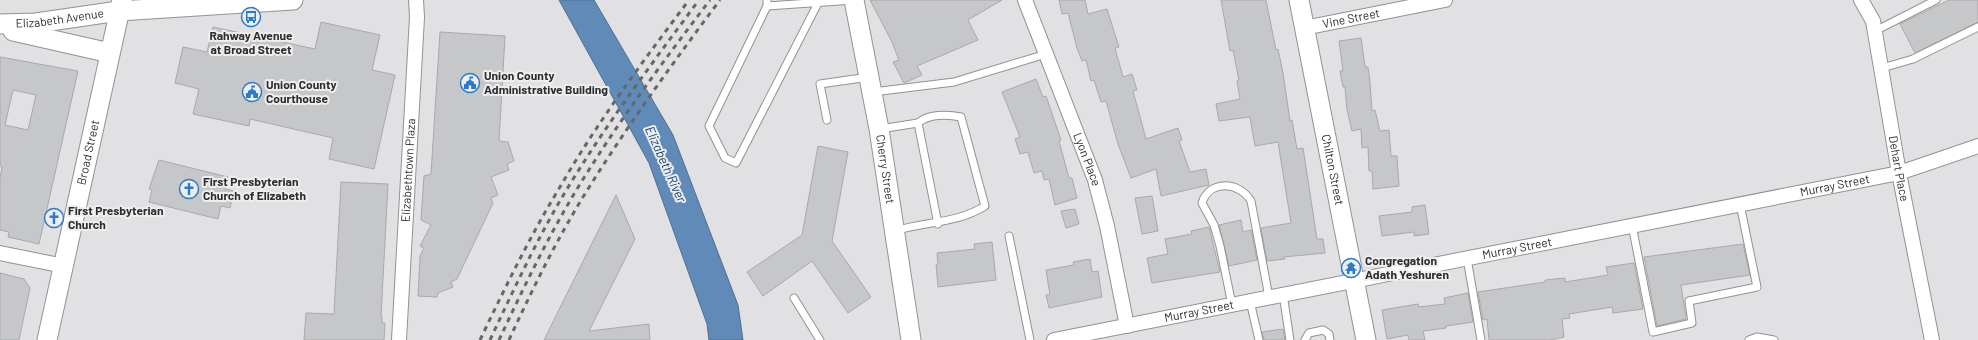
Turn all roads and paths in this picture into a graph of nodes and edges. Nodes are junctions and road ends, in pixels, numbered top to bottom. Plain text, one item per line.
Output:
1 (293, 0) edge
2 (416, 0) edge
3 (854, 0) edge
4 (1025, 0) edge
5 (1299, 0) edge
6 (1445, 0) edge
7 (1861, 0) edge
8 (1936, 0) edge
9 (767, 3) edge
10 (818, 3) junction
11 (120, 5) edge
12 (0, 24) edge
13 (1978, 27) edge
14 (0, 28) edge
15 (1304, 28) junction
16 (1875, 32) junction
17 (110, 53) junction
18 (1046, 54) junction
19 (1882, 68) junction
20 (870, 85) junction
21 (827, 120) dead end
22 (918, 123) junction
23 (879, 129) junction
24 (1978, 146) edge
25 (1899, 173) junction
26 (1740, 204) junction
27 (938, 224) junction
28 (1632, 225) junction
29 (893, 232) junction
30 (1009, 236) dead end
31 (0, 253) edge
32 (1467, 258) junction
33 (64, 266) junction
34 (1353, 281) junction
35 (1276, 296) junction
36 (794, 298) dead end
37 (1250, 301) junction
38 (1232, 305) junction
39 (1127, 326) junction
40 (47, 340) edge
41 (399, 340) edge
42 (820, 340) edge
43 (911, 340) edge
44 (1030, 340) edge
45 (1054, 340) edge
46 (1259, 340) edge
47 (1290, 340) edge
48 (1305, 340) edge
49 (1330, 340) edge
50 (1366, 340) edge
51 (1481, 340) edge
52 (1749, 340) edge
53 (1774, 340) edge
54 (1932, 340) edge

1 - 11 street, Elizabeth Avenue
2 - 41 street, Elizabethtown Plaza
3 - 10 lane
3 - 20 street, Cherry Street
4 - 18 street, Lyon Place
5 - 15 street, Chilton Street
6 - 15 street, Vine Street
7 - 16 street, Dehart Place
8 - 16 lane
9 - 10 lane
9 - 10 lane
11 - 12 street, Elizabeth Avenue
11 - 17 street, Broad Street
13 - 19 lane
14 - 17 street
15 - 34 street, Chilton Street
16 - 19 street, Dehart Place
17 - 33 street, Broad Street
18 - 20 lane
18 - 39 street, Lyon Place
19 - 25 street, Dehart Place
20 - 21 lane
20 - 23 street, Cherry Street
22 - 23 lane
22 - 27 lane
22 - 27 lane
23 - 29 street, Cherry Street
24 - 25 street, Murray Street
25 - 26 street, Murray Street
25 - 54 street, Dehart Place
26 - 28 street, Murray Street
26 - 28 lane
27 - 29 lane
28 - 32 street, Murray Street
29 - 43 street, Cherry Street
30 - 44 lane
31 - 33 street
32 - 34 street, Murray Street
32 - 51 lane
33 - 40 street, Broad Street
34 - 35 street, Murray Street
34 - 50 street, Chilton Street
35 - 37 street, Murray Street
35 - 38 lane
35 - 47 lane
36 - 42 lane
37 - 38 street, Murray Street
37 - 46 lane
38 - 39 street, Murray Street
39 - 45 street, Murray Street
48 - 49 lane
52 - 53 lane

